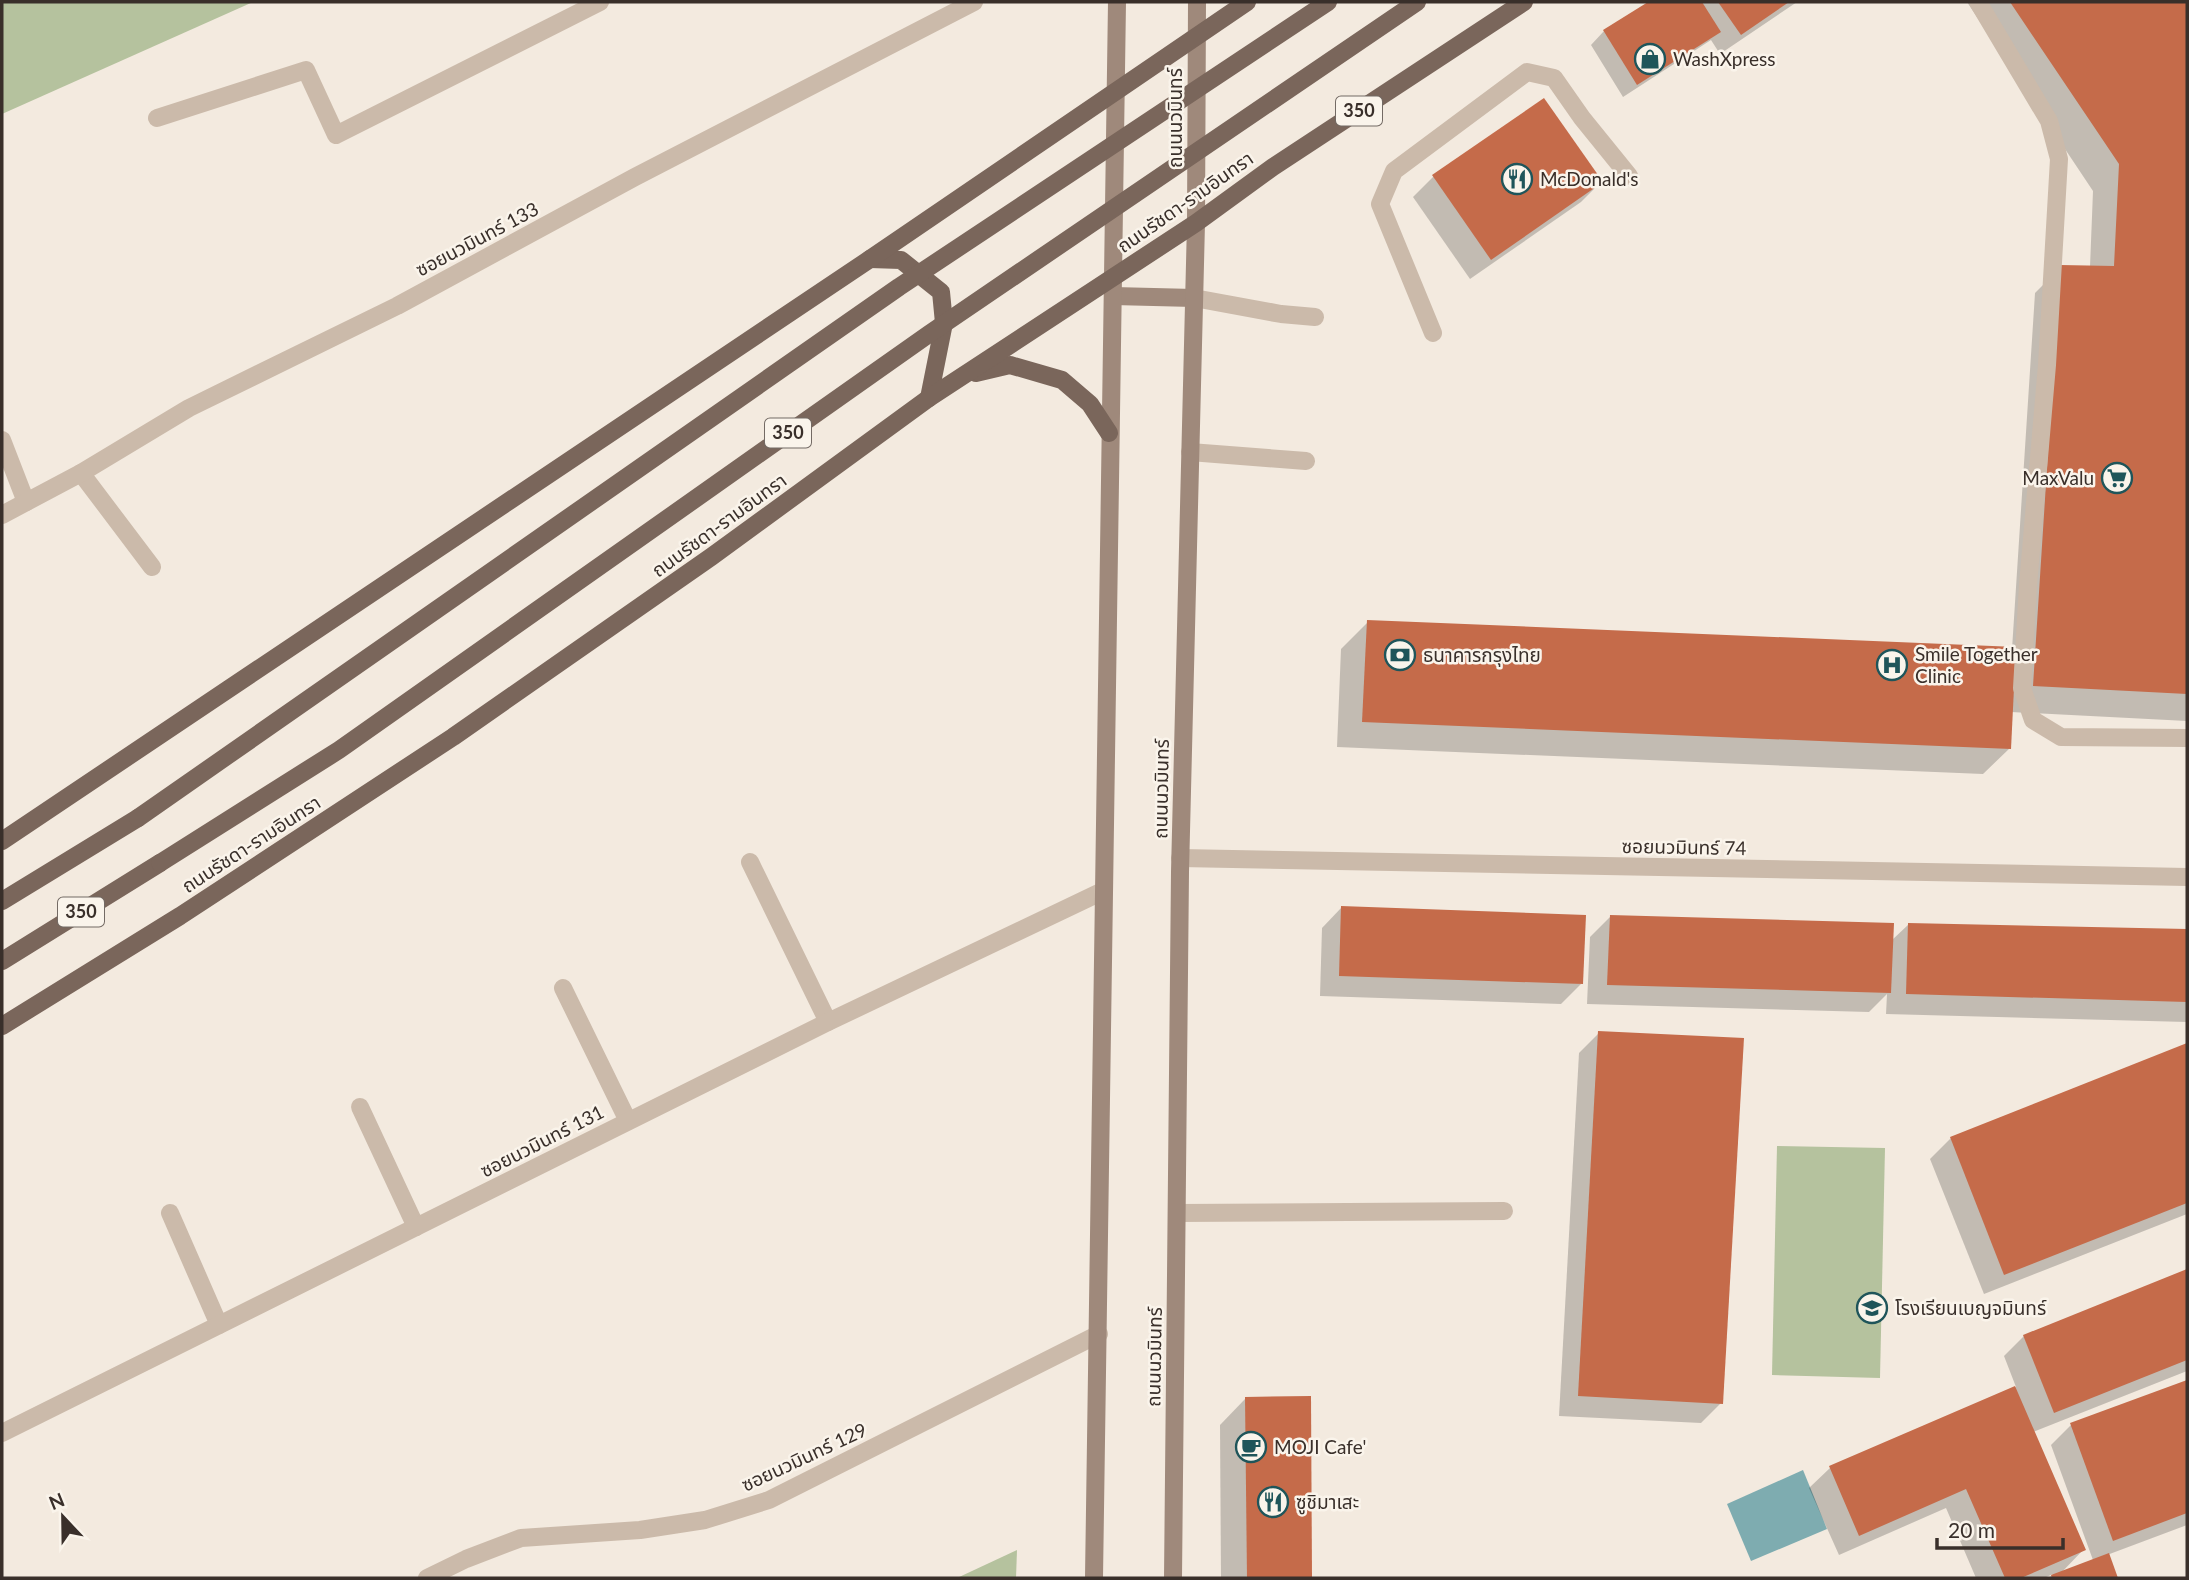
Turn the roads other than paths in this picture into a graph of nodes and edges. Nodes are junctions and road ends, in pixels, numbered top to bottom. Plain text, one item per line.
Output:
1 (600, 2) edge
2 (974, 2) edge
3 (1117, 2) edge
4 (1197, 2) edge
5 (1247, 2) edge
6 (1328, 2) edge
7 (1417, 2) edge
8 (1524, 2) edge
9 (1978, 2) edge
10 (1197, 37) junction
11 (1118, 91) junction
12 (157, 118) dead end
13 (1629, 176) dead end
14 (1196, 223) junction
15 (870, 259) junction
16 (1114, 277) junction
17 (1113, 296) junction
18 (1194, 298) junction
19 (1315, 317) dead end
20 (1433, 333) dead end
21 (965, 375) junction
22 (929, 398) junction
23 (1109, 433) junction
24 (2, 440) edge
25 (1190, 452) junction
26 (1306, 461) dead end
27 (82, 473) junction
28 (26, 502) junction
29 (2, 515) edge
30 (152, 567) dead end
31 (2187, 738) edge
32 (2, 841) edge
33 (1180, 858) junction
34 (750, 862) dead end
35 (2187, 877) edge
36 (1103, 891) junction
37 (2, 901) edge
38 (2, 961) edge
39 (564, 988) dead end
40 (828, 1022) junction
41 (2, 1026) edge
42 (359, 1107) dead end
43 (628, 1121) junction
44 (1504, 1210) dead end
45 (170, 1213) dead end
46 (1177, 1213) junction
47 (416, 1227) junction
48 (219, 1325) junction
49 (1098, 1334) junction
50 (2, 1433) edge
51 (427, 1578) edge
52 (1094, 1578) edge
53 (1173, 1578) edge

1 - 12 street
2 - 27 street, ซอยนวมินทร์ 133
3 - 11 main road
4 - 10 main road, ถนนนวมินทร์
5 - 10 main road
6 - 37 main road, 350, bridge
7 - 38 main road, ถนนรัชดา-รามอินทรา / 350, bridge
8 - 14 main road, ถนนรัชดา-รามอินทรา / 350
9 - 31 street
10 - 11 main road
10 - 14 main road, ถนนนวมินทร์
11 - 15 main road
11 - 16 main road
13 - 20 street
14 - 16 main road, ถนนรัชดา-รามอินทรา / 350
14 - 18 main road, ถนนนวมินทร์
15 - 22 main road
15 - 32 main road
16 - 17 main road
16 - 21 main road, ถนนรัชดา-รามอินทรา / 350
17 - 18 main road
17 - 23 main road
18 - 19 street
18 - 25 main road, ถนนนวมินทร์
21 - 22 main road, ถนนรัชดา-รามอินทรา / 350
21 - 23 main road
22 - 41 main road, ถนนรัชดา-รามอินทรา / 350
23 - 36 main road
24 - 28 street
25 - 26 street
25 - 33 main road, ถนนนวมินทร์
27 - 28 street, ซอยนวมินทร์ 133
27 - 30 street
28 - 29 street, ซอยนวมินทร์ 133
33 - 35 street, ซอยนวมินทร์ 74
33 - 46 main road, ถนนนวมินทร์
34 - 40 street
36 - 40 street, ซอยนวมินทร์ 131
36 - 49 main road
39 - 43 street
40 - 43 street, ซอยนวมินทร์ 131
42 - 47 street
43 - 47 street, ซอยนวมินทร์ 131
44 - 46 street
45 - 48 street
46 - 53 main road, ถนนนวมินทร์
47 - 48 street, ซอยนวมินทร์ 131
48 - 50 street, ซอยนวมินทร์ 131
49 - 51 street, ซอยนวมินทร์ 129
49 - 52 main road

